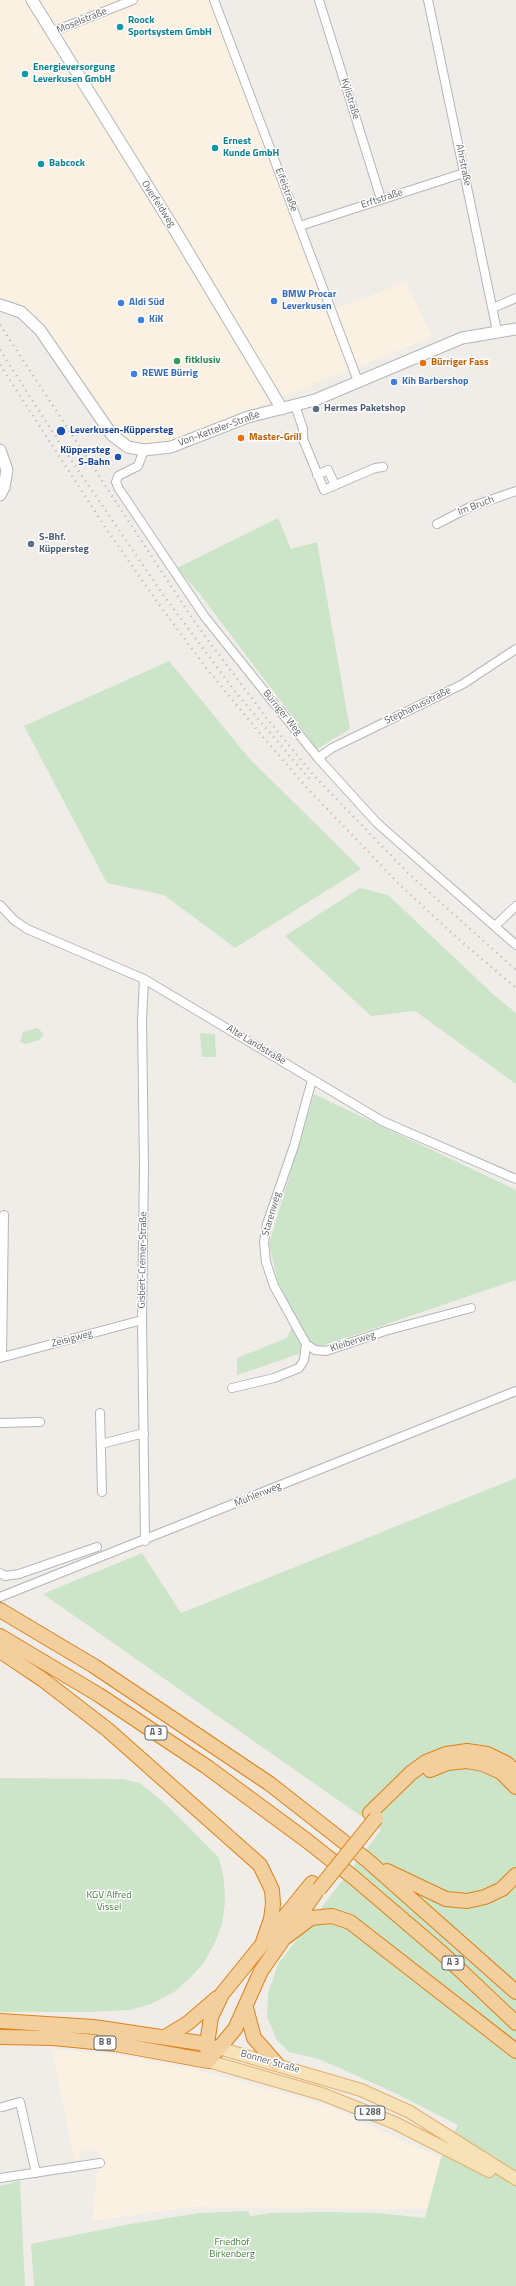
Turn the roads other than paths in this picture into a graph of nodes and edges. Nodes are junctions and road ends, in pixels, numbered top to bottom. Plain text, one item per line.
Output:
1 (32, 0) edge
2 (133, 0) edge
3 (214, 0) edge
4 (319, 0) edge
5 (428, 0) edge
6 (52, 32) junction
7 (464, 173) junction
8 (382, 199) junction
9 (300, 226) junction
10 (516, 298) edge
11 (0, 305) edge
12 (493, 308) junction
13 (516, 329) edge
14 (497, 331) junction
15 (358, 381) junction
16 (295, 405) junction
17 (282, 409) junction
18 (0, 450) edge
19 (144, 450) junction
20 (383, 467) dead end
21 (317, 475) junction
22 (335, 485) junction
23 (516, 491) edge
24 (0, 495) edge
25 (437, 524) dead end
26 (516, 649) edge
27 (318, 758) junction
28 (0, 905) edge
29 (516, 906) edge
30 (495, 926) junction
31 (516, 945) edge
32 (144, 979) junction
33 (312, 1080) junction
34 (516, 1179) edge
35 (4, 1215) dead end
36 (471, 1308) dead end
37 (142, 1320) junction
38 (306, 1344) junction
39 (1, 1358) edge
40 (232, 1388) dead end
41 (516, 1391) edge
42 (100, 1413) dead end
43 (40, 1422) dead end
44 (0, 1423) edge
45 (144, 1433) junction
46 (101, 1444) junction
47 (102, 1492) dead end
48 (145, 1541) junction
49 (97, 1547) dead end
50 (0, 1574) edge
51 (0, 1597) edge
52 (0, 1610) edge
53 (0, 1636) edge
54 (0, 1651) edge
55 (516, 1772) edge
56 (516, 1787) edge
57 (373, 1816) junction
58 (367, 1860) junction
59 (516, 1874) edge
60 (316, 1886) junction
61 (283, 1939) junction
62 (263, 1942) junction
63 (516, 1992) edge
64 (222, 1994) junction
65 (246, 2008) junction
66 (0, 2021) edge
67 (516, 2023) edge
68 (0, 2037) edge
69 (165, 2037) junction
70 (213, 2046) junction
71 (516, 2051) edge
72 (212, 2062) junction
73 (276, 2063) junction
74 (2, 2107) dead end
75 (100, 2163) dead end
76 (36, 2173) junction
77 (0, 2178) edge
78 (516, 2179) edge
79 (516, 2182) edge

1 - 6 street, Overfeldweg
2 - 6 street, Moselstraße
3 - 9 street, Eifelstraße
4 - 8 street, Kyllstraße
5 - 7 street, Ahrstraße
6 - 17 street, Overfeldweg
7 - 8 street, Erftstraße
7 - 12 street, Ahrstraße
8 - 9 street, Erftstraße
9 - 15 street, Eifelstraße
10 - 12 street
11 - 19 street, Von-Ketteler-Straße
12 - 14 street, Ahrstraße
13 - 14 street, Von-Ketteler-Straße
14 - 15 street, Von-Ketteler-Straße
15 - 16 street, Von-Ketteler-Straße
16 - 17 street, Von-Ketteler-Straße
16 - 21 street
17 - 19 street, Von-Ketteler-Straße
18 - 24 street
19 - 27 street, Bürriger Weg
20 - 22 street
21 - 22 street
21 - 22 street
23 - 25 street, Im Bruch
26 - 27 street, Stephanusstraße
27 - 30 street, Bürriger Weg
28 - 32 street, Alte Landstraße
29 - 30 street
30 - 31 street, Bürriger Weg
32 - 33 street, Alte Landstraße
32 - 37 street, Gisbert-Cremer-Straße
33 - 34 street, Alte Landstraße
33 - 38 street, Starenweg
35 - 39 street, Zeisigweg
36 - 38 street, Kleiberweg
37 - 39 street, Zeisigweg
37 - 45 street, Gisbert-Cremer-Straße
38 - 40 street
41 - 48 street, Mühlenweg
42 - 46 street
43 - 44 street
45 - 46 street
45 - 48 street, Gisbert-Cremer-Straße
46 - 47 street
48 - 51 street, Mühlenweg
49 - 50 street
52 - 58 highway, A 3
53 - 67 highway, A 3
54 - 62 highway
55 - 57 highway
56 - 57 highway
57 - 60 highway, bridge
58 - 59 highway
58 - 63 highway, A 3
60 - 61 highway
60 - 62 highway
61 - 65 highway
61 - 71 highway
62 - 64 highway
64 - 69 highway
64 - 70 highway
65 - 70 highway
65 - 73 highway
66 - 69 highway, Bonner Straße / B 8
68 - 72 highway, Bonner Straße / B 8
69 - 70 highway, Bonner Straße / B 8
70 - 72 highway
70 - 73 main road, Bonner Straße / L 288
72 - 79 main road, Bonner Straße / L 288
73 - 78 main road, Bonner Straße / L 288
74 - 76 street
75 - 76 street
76 - 77 street

